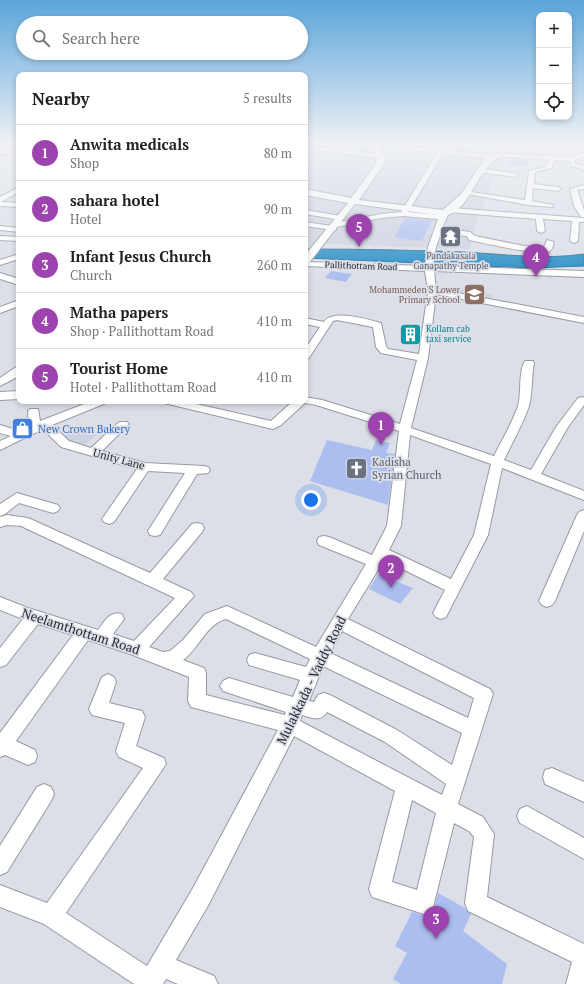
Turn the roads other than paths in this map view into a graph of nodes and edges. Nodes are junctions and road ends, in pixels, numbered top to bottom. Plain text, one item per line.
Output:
1 (361, 189) edge
2 (418, 189) edge
3 (467, 189) edge
4 (530, 189) edge
5 (573, 189) edge
6 (16, 191) edge
7 (308, 192) edge
8 (465, 192) junction
9 (0, 200) edge
10 (353, 200) junction
11 (528, 203) junction
12 (0, 204) edge
13 (16, 205) edge
14 (551, 206) dead end
15 (404, 211) junction
16 (308, 212) edge
17 (445, 213) junction
18 (584, 215) edge
19 (539, 217) junction
20 (341, 218) junction
21 (580, 219) edge
22 (308, 224) edge
23 (334, 227) junction
24 (0, 228) edge
25 (15, 230) edge
26 (437, 230) junction
27 (541, 231) dead end
28 (470, 234) junction
29 (0, 238) edge
30 (16, 239) edge
31 (500, 239) dead end
32 (574, 241) dead end
33 (550, 242) dead end
34 (16, 257) edge
35 (308, 258) edge
36 (308, 262) edge
37 (0, 263) edge
38 (429, 267) junction
39 (584, 274) edge
40 (0, 276) edge
41 (16, 281) edge
42 (432, 291) junction
43 (16, 304) edge
44 (0, 310) edge
45 (584, 320) edge
46 (308, 322) edge
47 (327, 325) junction
48 (308, 352) edge
49 (423, 358) junction
50 (529, 363) dead end
51 (16, 373) edge
52 (0, 384) edge
53 (16, 395) edge
54 (0, 396) edge
55 (308, 400) edge
56 (583, 400) edge
57 (94, 404) edge
58 (181, 404) edge
59 (296, 404) edge
60 (34, 411) dead end
61 (123, 424) dead end
62 (39, 426) junction
63 (405, 428) junction
64 (0, 429) edge
65 (22, 435) junction
66 (0, 446) edge
67 (94, 452) junction
68 (497, 462) junction
69 (145, 467) junction
70 (534, 475) junction
71 (584, 496) edge
72 (53, 508) dead end
73 (0, 511) edge
74 (584, 515) edge
75 (109, 519) dead end
76 (0, 522) edge
77 (197, 528) dead end
78 (155, 531) dead end
79 (324, 541) dead end
80 (378, 557) junction
81 (153, 580) junction
82 (453, 587) junction
83 (547, 601) dead end
84 (2, 608) edge
85 (441, 613) dead end
86 (35, 616) junction
87 (116, 619) dead end
88 (339, 622) junction
89 (85, 632) junction
90 (101, 637) junction
91 (137, 649) junction
92 (319, 657) junction
93 (163, 659) junction
94 (0, 660) edge
95 (255, 660) dead end
96 (311, 676) junction
97 (108, 682) dead end
98 (229, 686) dead end
99 (297, 706) junction
100 (289, 724) junction
101 (473, 729) junction
102 (1, 746) edge
103 (28, 756) dead end
104 (552, 777) dead end
105 (457, 780) junction
106 (406, 787) junction
107 (584, 792) edge
108 (44, 794) dead end
109 (447, 809) junction
110 (527, 816) dead end
111 (584, 849) edge
112 (0, 865) edge
113 (0, 896) edge
114 (50, 916) junction
115 (584, 956) edge
116 (584, 960) edge
117 (154, 977) edge
118 (206, 984) edge
119 (578, 984) edge

1 - 10 main road
2 - 15 street
3 - 8 main road
4 - 11 street
5 - 18 street
6 - 9 street
7 - 10 main road
8 - 11 street
8 - 17 main road
10 - 15 main road
10 - 20 main road
11 - 14 street
12 - 13 street
15 - 17 main road
15 - 23 street
16 - 20 street
17 - 19 street
17 - 26 street, Mulakkada - Vaddy Road
19 - 21 street
19 - 27 street
20 - 23 main road
21 - 32 street
22 - 23 street
23 - 35 main road
24 - 25 street
26 - 28 street
26 - 38 street, Mulakkada - Vaddy Road
28 - 31 street
28 - 33 street
29 - 30 street
34 - 37 street
36 - 38 street, Pallithottam Road
38 - 39 street, Pallithottam Road
38 - 42 street, Mulakkada - Vaddy Road
40 - 41 street
42 - 45 street
42 - 49 street, Mulakkada - Vaddy Road
43 - 44 street
46 - 47 street
47 - 48 street
47 - 49 street
49 - 63 street, Mulakkada - Vaddy Road
50 - 68 street
51 - 52 street
53 - 54 main road
55 - 63 street
56 - 70 street
57 - 62 street
58 - 59 street
60 - 62 street
61 - 67 street
62 - 65 street
62 - 67 street, Unity Lane
63 - 68 street
63 - 80 street, Mulakkada - Vaddy Road
64 - 65 street
65 - 66 street
67 - 69 street, Unity Lane
68 - 70 street
68 - 82 street
69 - 75 street
69 - 78 street, Unity Lane
70 - 71 street
72 - 73 street
74 - 83 street
76 - 81 street
77 - 81 street
79 - 80 street
80 - 82 street
80 - 88 street, Mulakkada - Vaddy Road
81 - 91 street
82 - 85 street
84 - 86 street, Neelamthottam Road
86 - 89 street, Neelamthottam Road
86 - 94 street
87 - 90 street
88 - 92 street, Mulakkada - Vaddy Road
88 - 101 street
89 - 90 street, Neelamthottam Road
89 - 102 street
90 - 91 street, Neelamthottam Road
91 - 93 street, Neelamthottam Road
92 - 93 street
92 - 96 street, Mulakkada - Vaddy Road
92 - 101 street
93 - 100 street, Neelamthottam Road
95 - 96 street
96 - 99 street, Mulakkada - Vaddy Road
97 - 114 street
98 - 99 street
99 - 100 street, Mulakkada - Vaddy Road
99 - 105 street
100 - 106 street
100 - 117 street, Mulakkada - Vaddy Road
101 - 105 street
102 - 103 street
104 - 107 street
105 - 109 street
106 - 109 street
106 - 109 street
108 - 112 street
109 - 115 street
110 - 111 street
113 - 114 street
114 - 117 street
116 - 119 street
117 - 118 street

